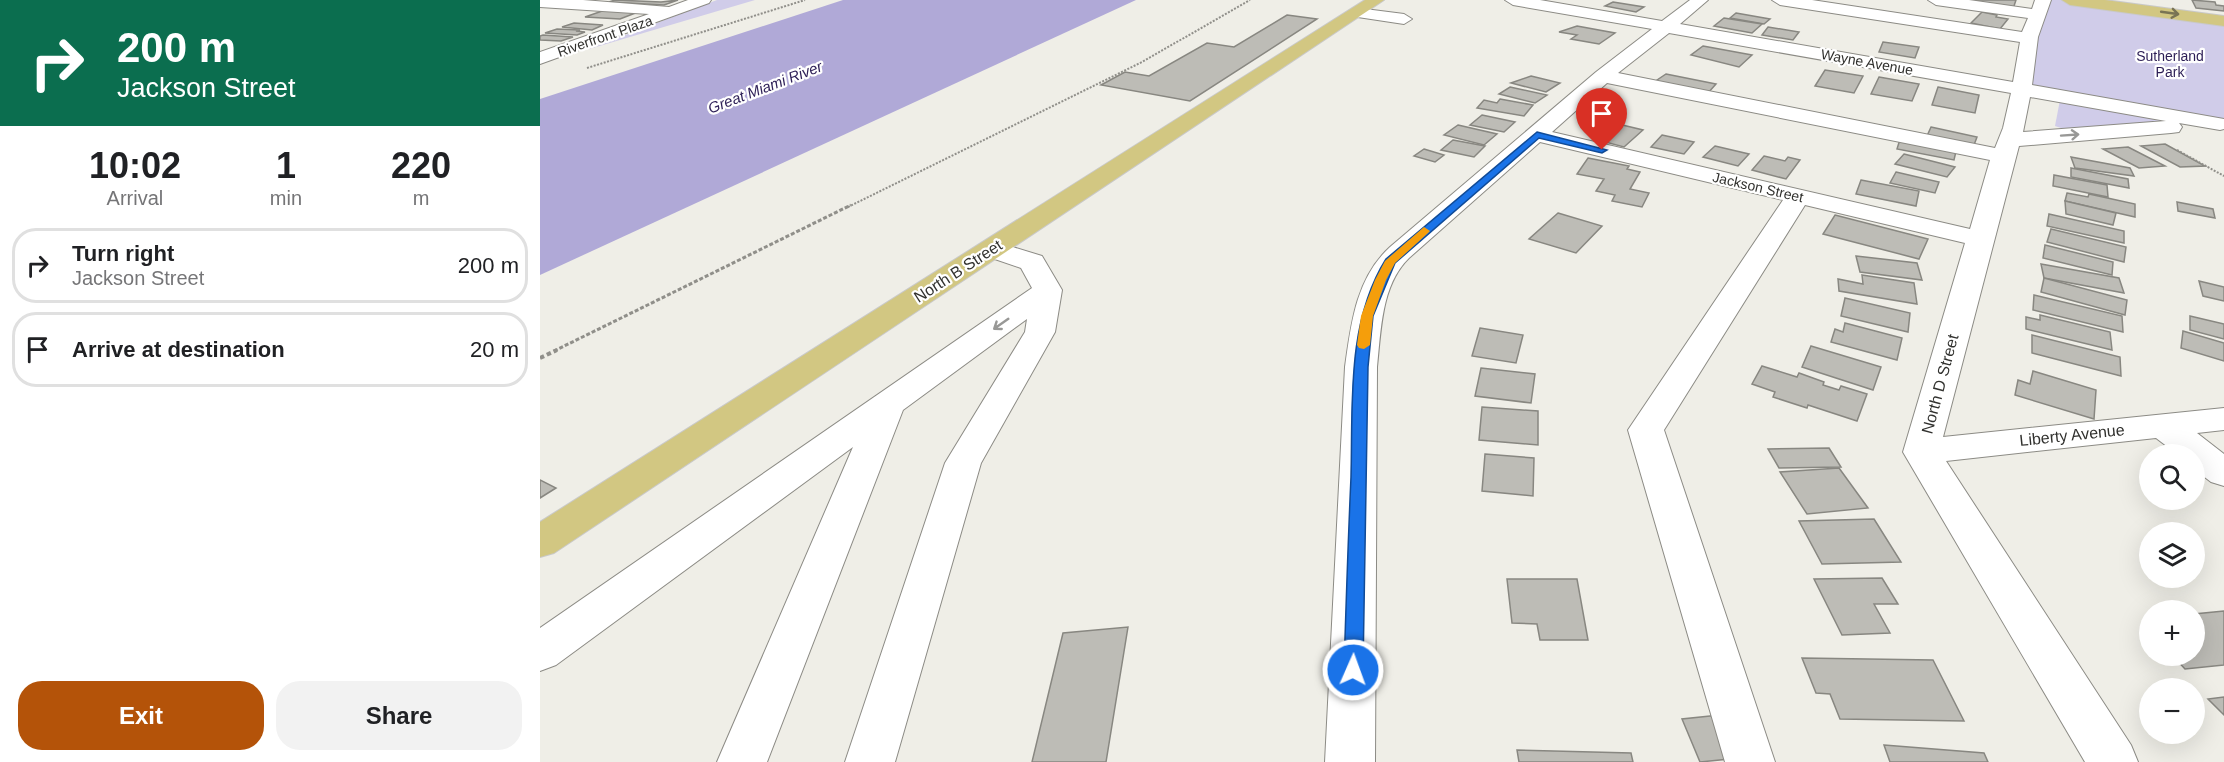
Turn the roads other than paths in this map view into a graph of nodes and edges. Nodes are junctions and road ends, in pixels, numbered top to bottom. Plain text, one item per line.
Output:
1 (703, 0) edge
2 (1513, 0) edge
3 (1700, 0) edge
4 (1780, 0) edge
5 (1939, 0) edge
6 (2070, 0) edge
7 (540, 2) edge
8 (1366, 6) edge
9 (674, 11) junction
10 (2037, 18) edge
11 (1404, 19) dead end
12 (2224, 21) edge
13 (1928, 22) junction
14 (1668, 26) junction
15 (540, 58) edge
16 (1604, 76) junction
17 (2024, 90) junction
18 (2222, 124) edge
19 (1537, 135) junction
20 (2008, 148) junction
21 (1798, 197) junction
22 (1980, 239) junction
23 (993, 249) junction
24 (1048, 290) junction
25 (888, 404) junction
26 (2224, 419) edge
27 (2163, 425) junction
28 (1921, 452) junction
29 (2224, 473) edge
30 (540, 542) edge
31 (540, 652) edge
32 (742, 762) edge
33 (870, 762) edge
34 (1350, 762) edge
35 (1750, 762) edge
36 (2113, 762) edge

1 - 9 street, Riverfront Plaza
2 - 14 street, Wayne Avenue
3 - 14 street
4 - 13 street
5 - 10 street
5 - 13 street
6 -> 12 main road
7 - 9 street
8 - 11 street
8 - 23 main road, North B Street
9 - 15 street, Riverfront Plaza
10 - 13 street
10 - 17 street, North D Street
14 - 16 street
14 - 17 street, Wayne Avenue
16 - 19 street
16 - 20 street, Wayne Avenue
17 - 18 street, Wayne Avenue
17 - 20 street, North D Street
20 -> 18 street, Wayne Avenue
19 - 21 street, Jackson Street
19 - 34 street
20 - 22 street, North D Street
21 - 22 street, Jackson Street
21 - 35 street
22 - 28 street, North D Street
23 - 24 street
23 - 30 main road, North B Street
24 -> 25 street
24 - 33 street
25 - 31 street
25 - 32 street
26 - 27 street, Liberty Avenue
27 - 28 street, Liberty Avenue
27 - 29 street
28 - 36 street, North D Street

